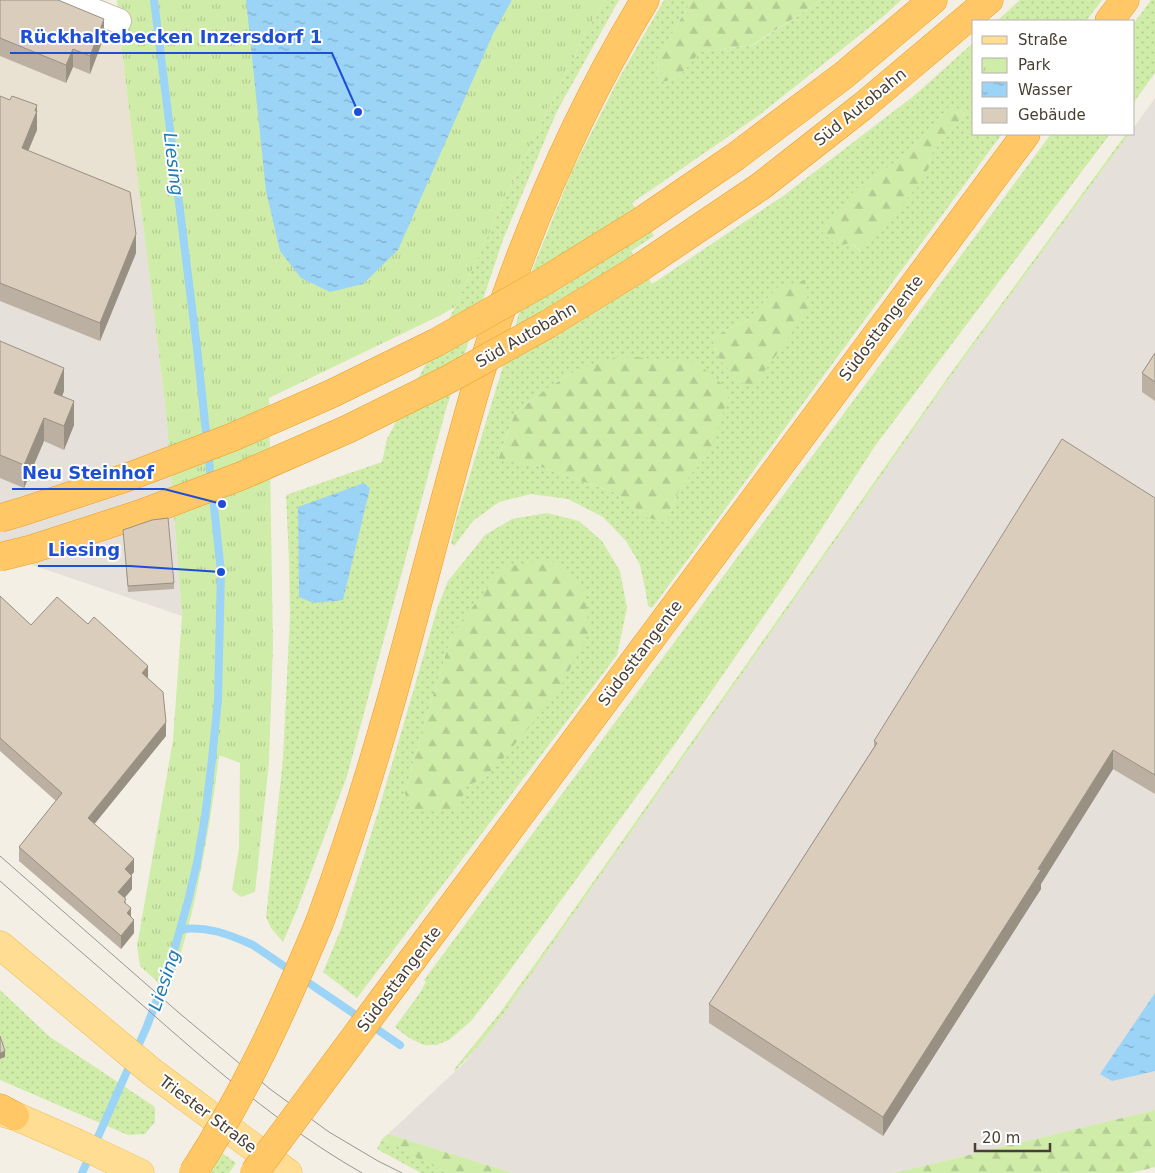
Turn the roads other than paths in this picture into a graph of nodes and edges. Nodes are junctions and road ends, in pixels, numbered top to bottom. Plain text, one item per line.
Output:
1 (67, 0) edge
2 (646, 0) edge
3 (933, 0) edge
4 (989, 0) edge
5 (1125, 0) edge
6 (1110, 20) edge
7 (118, 21) dead end
8 (1025, 135) edge
9 (0, 518) edge
10 (0, 558) edge
11 (0, 945) edge
12 (5, 1112) edge
13 (140, 1173) edge
14 (193, 1173) edge
15 (254, 1173) edge
16 (288, 1173) edge

1 - 7 street
2 - 14 highway, bridge
3 - 9 highway, bridge
4 - 10 highway, Süd Autobahn, bridge
5 - 6 highway
8 - 15 highway, Südosttangente, bridge
11 - 16 main road, Triester Straße
12 - 13 main road

